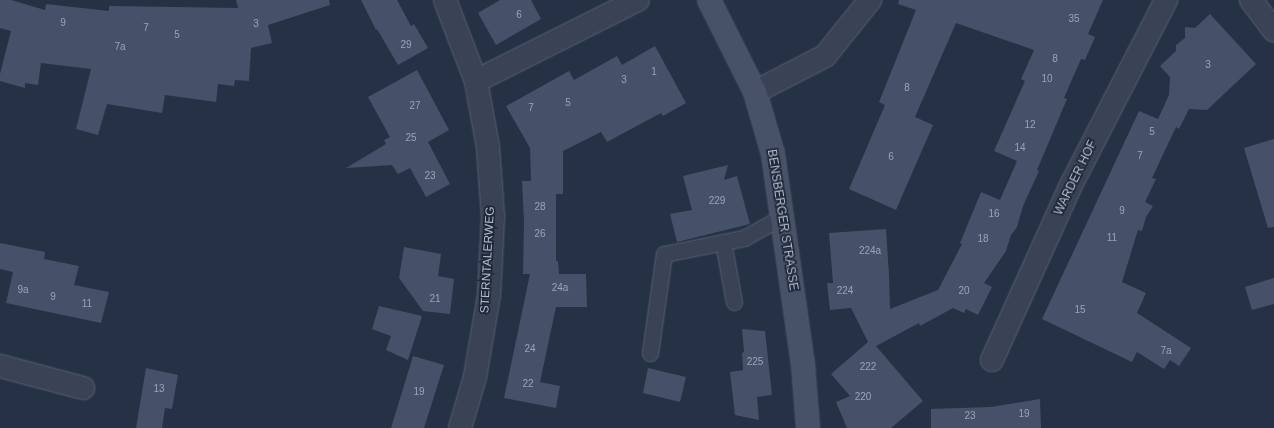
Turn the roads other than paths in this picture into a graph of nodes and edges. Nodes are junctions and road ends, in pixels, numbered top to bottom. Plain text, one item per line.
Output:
1 (445, 0) edge
2 (638, 0) edge
3 (709, 0) edge
4 (870, 0) edge
5 (1166, 0) edge
6 (1251, 0) edge
7 (1274, 30) edge
8 (476, 81) junction
9 (755, 92) junction
10 (782, 216) junction
11 (723, 242) junction
12 (734, 302) dead end
13 (650, 353) dead end
14 (992, 360) dead end
15 (0, 366) edge
16 (82, 388) dead end
17 (460, 428) edge
18 (808, 428) edge

1 - 8 street, STERNTALERWEG
2 - 8 street
3 - 9 main road, BENSBERGER STRASSE
4 - 9 street
5 - 14 street, WARDER HOF
6 - 7 street
8 - 17 street, STERNTALERWEG
9 - 10 main road, BENSBERGER STRASSE
10 - 11 lane
10 - 18 main road, BENSBERGER STRASSE
11 - 12 lane
11 - 13 lane
15 - 16 street

